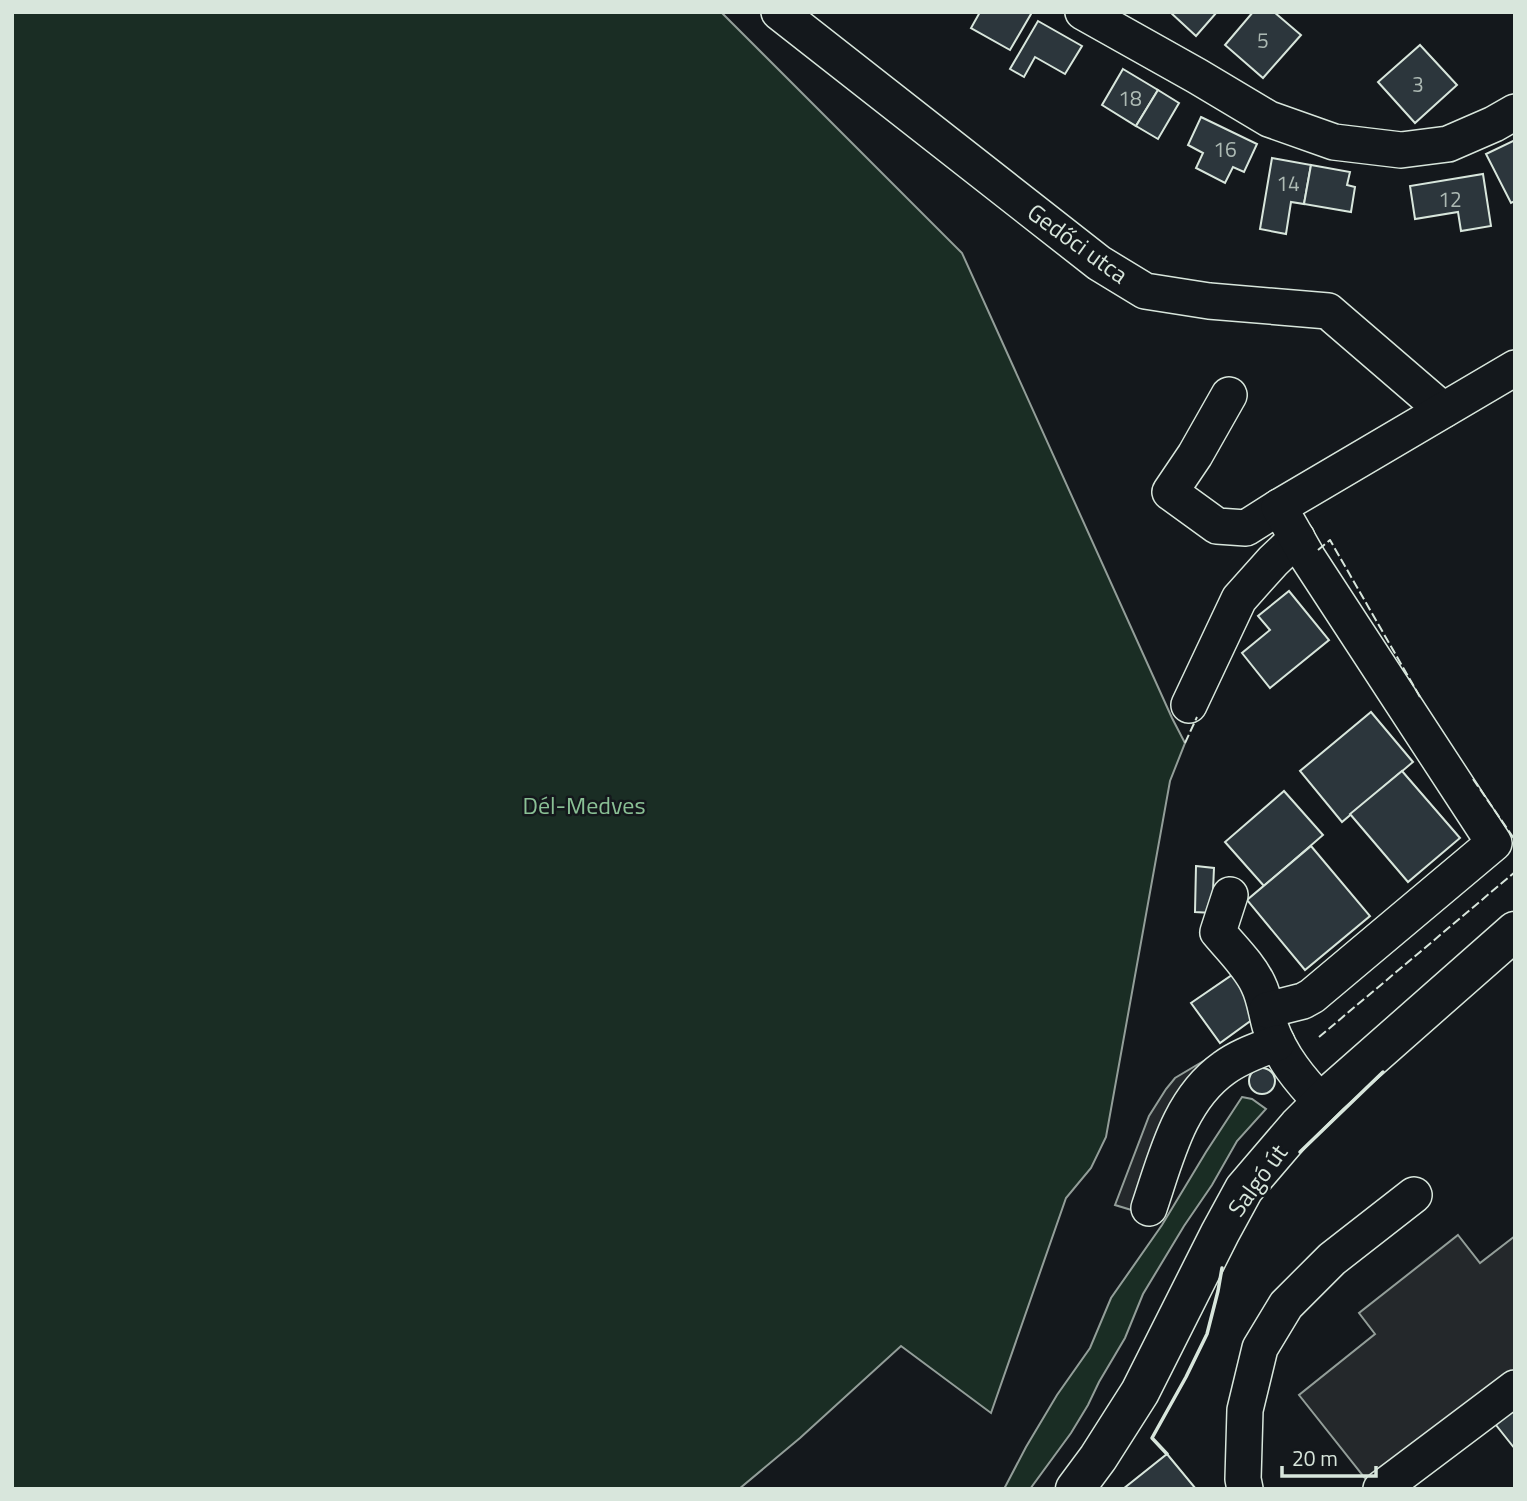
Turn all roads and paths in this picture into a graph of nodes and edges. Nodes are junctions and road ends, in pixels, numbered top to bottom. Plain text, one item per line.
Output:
1 (779, 12) edge
2 (1083, 12) edge
3 (1515, 111) edge
4 (1515, 368) edge
5 (1229, 395) dead end
6 (1443, 410) junction
7 (1279, 507) junction
8 (1303, 548) junction
9 (1189, 705) dead end
10 (1230, 895) dead end
11 (1515, 931) edge
12 (1272, 1026) junction
13 (1322, 1103) junction
14 (1414, 1195) dead end
15 (1149, 1208) dead end
16 (1515, 1388) edge
17 (1075, 1489) edge
18 (1245, 1489) edge
19 (1381, 1489) edge

1 - 6 street, Gedőci utca
2 - 3 street
4 - 6 street
5 - 7 street
6 - 7 street
7 - 8 street
8 - 9 street
8 - 12 street
10 - 12 street
11 - 13 main road, Salgó út
12 - 13 street
12 - 15 street
13 - 17 main road, Salgó út
14 - 18 street
16 - 19 street

